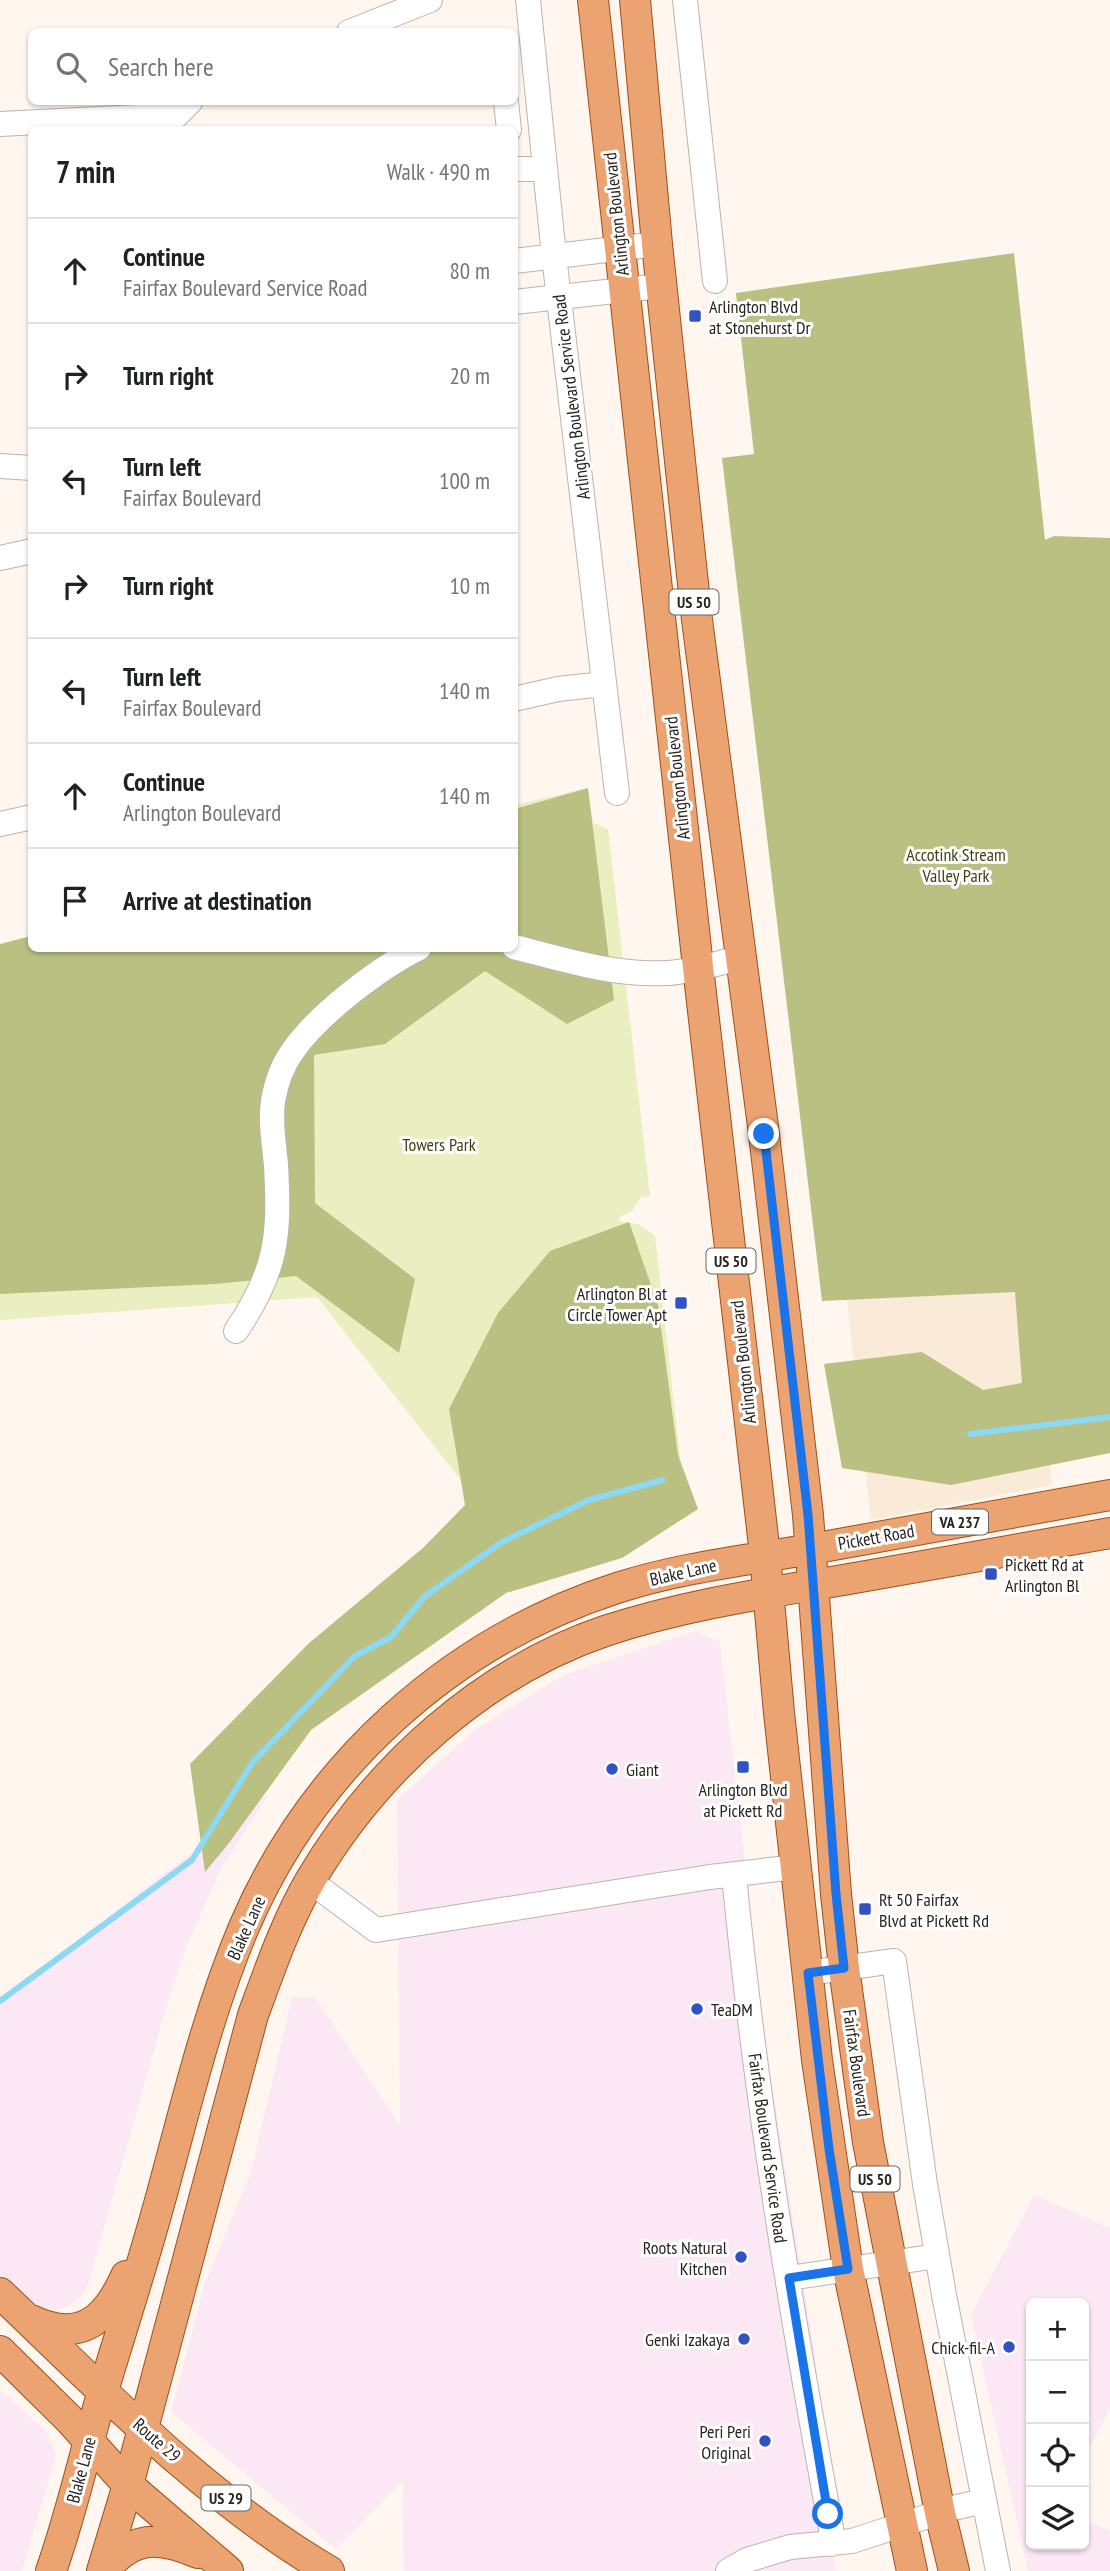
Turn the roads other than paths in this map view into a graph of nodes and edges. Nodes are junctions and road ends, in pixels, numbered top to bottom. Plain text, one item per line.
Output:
1 (430, 0) edge
2 (528, 0) edge
3 (593, 0) edge
4 (635, 0) edge
5 (685, 0) edge
6 (359, 28) edge
7 (506, 105) edge
8 (180, 115) edge
9 (0, 124) edge
10 (509, 126) edge
11 (518, 169) edge
12 (545, 169) junction
13 (657, 244) junction
14 (618, 247) junction
15 (554, 256) junction
16 (518, 260) edge
17 (715, 281) dead end
18 (661, 286) junction
19 (624, 290) junction
20 (559, 298) junction
21 (518, 302) edge
22 (0, 466) edge
23 (28, 468) edge
24 (28, 552) edge
25 (0, 558) edge
26 (604, 684) junction
27 (518, 698) edge
28 (617, 793) dead end
29 (28, 818) edge
30 (0, 824) edge
31 (518, 948) edge
32 (413, 952) edge
33 (741, 958) junction
34 (698, 967) junction
35 (236, 1331) dead end
36 (1110, 1495) edge
37 (1110, 1533) edge
38 (811, 1549) junction
39 (765, 1555) junction
40 (814, 1585) junction
41 (769, 1593) junction
42 (796, 1867) junction
43 (734, 1875) junction
44 (310, 1881) junction
45 (844, 1968) junction
46 (808, 1973) junction
47 (168, 2172) junction
48 (937, 2256) junction
49 (891, 2263) junction
50 (848, 2269) junction
51 (789, 2278) junction
52 (0, 2293) edge
53 (26, 2317) junction
54 (0, 2351) edge
55 (103, 2392) junction
56 (144, 2429) junction
57 (89, 2441) junction
58 (128, 2485) junction
59 (984, 2501) junction
60 (940, 2513) junction
61 (902, 2524) junction
62 (831, 2544) junction
63 (220, 2565) edge
64 (954, 2565) edge
65 (51, 2571) edge
66 (103, 2571) edge
67 (329, 2571) edge
68 (728, 2571) edge
69 (910, 2571) edge
70 (998, 2571) edge

1 - 6 street
2 - 12 street, Arlington Boulevard Service Road
3 - 14 main road, Arlington Boulevard / US 50
4 - 13 main road, US 50
5 - 17 street
7 - 10 street
8 - 9 street
11 - 12 street
12 - 15 street, Arlington Boulevard Service Road
13 - 14 street
13 - 18 main road, US 50
14 - 15 street
14 - 19 main road, Arlington Boulevard / US 50
15 - 16 street
15 - 20 street, Arlington Boulevard Service Road
18 - 19 street
18 - 33 main road, US 50
19 - 20 street
19 - 34 main road, Arlington Boulevard / US 50
20 - 21 street
20 - 26 street, Arlington Boulevard Service Road
22 - 23 street
24 - 25 street
26 - 27 street
26 - 28 street, Arlington Boulevard Service Road
29 - 30 street
31 - 34 street
32 - 35 street
33 - 34 street
33 - 38 main road, US 50
34 - 39 main road, Arlington Boulevard / US 50
36 - 38 main road, Pickett Road / VA 237
37 - 40 main road, Pickett Road / VA 237
38 - 39 main road, Pickett Road / VA 237
38 - 40 main road, Fairfax Boulevard / US 50
39 - 41 main road, US 50
39 - 47 main road, Blake Lane
40 - 41 main road, Blake Lane
40 - 45 main road, Fairfax Boulevard / US 50
41 - 42 main road, US 50
41 - 44 main road, Blake Lane
42 - 43 street
42 - 46 main road, US 50
43 - 44 street
43 - 51 street, Fairfax Boulevard Service Road
44 - 56 main road, Blake Lane
45 - 46 street
45 - 48 street
45 - 49 main road, Fairfax Boulevard / US 50
46 - 50 main road, US 50
47 - 53 main road
47 - 55 main road, Blake Lane
48 - 49 street
48 - 59 street
49 - 50 street
49 - 60 main road, Fairfax Boulevard / US 50
50 - 51 street
50 - 61 main road, US 50
51 - 62 street, Fairfax Boulevard Service Road
52 - 53 main road, Route 29 / US 29
53 - 55 main road, Route 29 / US 29
54 - 57 main road
55 - 56 main road, Route 29 / US 29
55 - 57 main road, Blake Lane
56 - 58 main road, Blake Lane
56 - 67 main road, Route 29 / US 29
57 - 58 main road
57 - 65 main road, Blake Lane
58 - 63 main road
58 - 66 main road, Blake Lane
59 - 60 street
59 - 70 street
60 - 61 street
60 - 64 main road, Fairfax Boulevard / US 50
61 - 62 street
61 - 69 main road
62 - 68 street
63 - 66 main road

